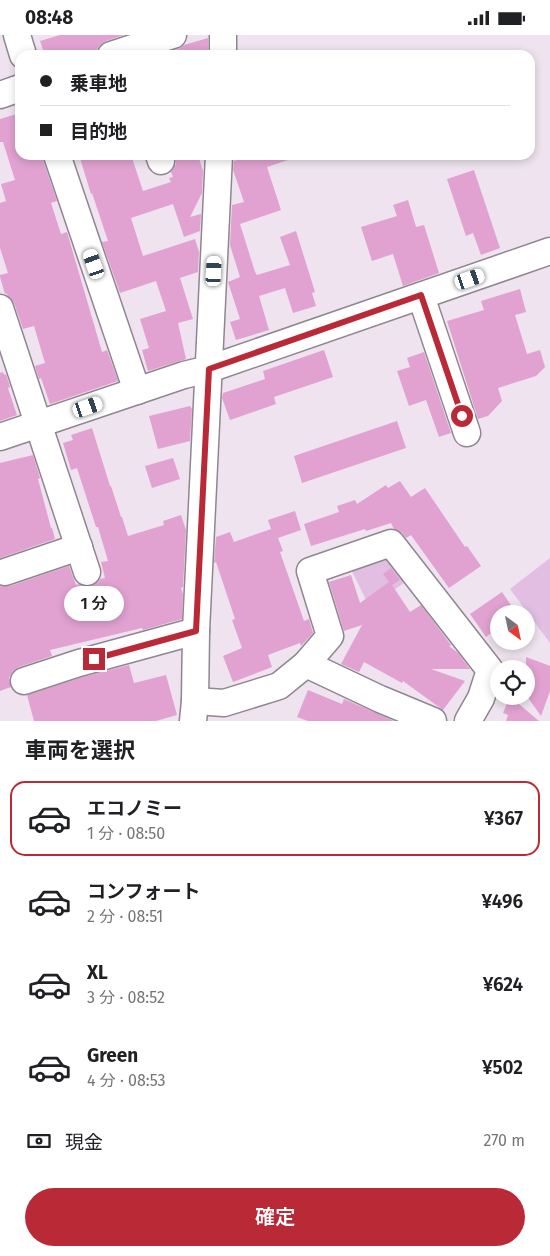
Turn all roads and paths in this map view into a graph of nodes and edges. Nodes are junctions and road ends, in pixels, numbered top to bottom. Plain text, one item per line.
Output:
1 (17, 35) edge
2 (173, 35) edge
3 (223, 35) edge
4 (118, 47) edge
5 (22, 50) edge
6 (223, 50) edge
7 (15, 90) edge
8 (0, 95) edge
9 (59, 160) edge
10 (219, 160) edge
11 (550, 251) edge
12 (421, 295) junction
13 (0, 308) edge
14 (209, 369) junction
15 (137, 391) junction
16 (39, 424) junction
17 (467, 433) dead end
18 (0, 437) edge
19 (79, 547) junction
20 (6, 572) dead end
21 (87, 572) dead end
22 (196, 631) junction
23 (306, 664) junction
24 (24, 681) dead end
25 (189, 715) edge
26 (433, 721) edge
27 (468, 721) edge

1 - 5 street
2 - 4 street
3 - 6 street
7 - 8 street
9 - 15 street
10 - 14 street
11 - 12 street
12 - 14 street
12 - 17 street
13 - 16 street
14 - 15 street
14 - 22 street
15 - 16 street
16 - 18 street
16 - 19 street
19 - 20 street
19 - 21 street
22 - 24 street
22 - 25 street
23 - 25 street
23 - 26 street
23 - 27 street

